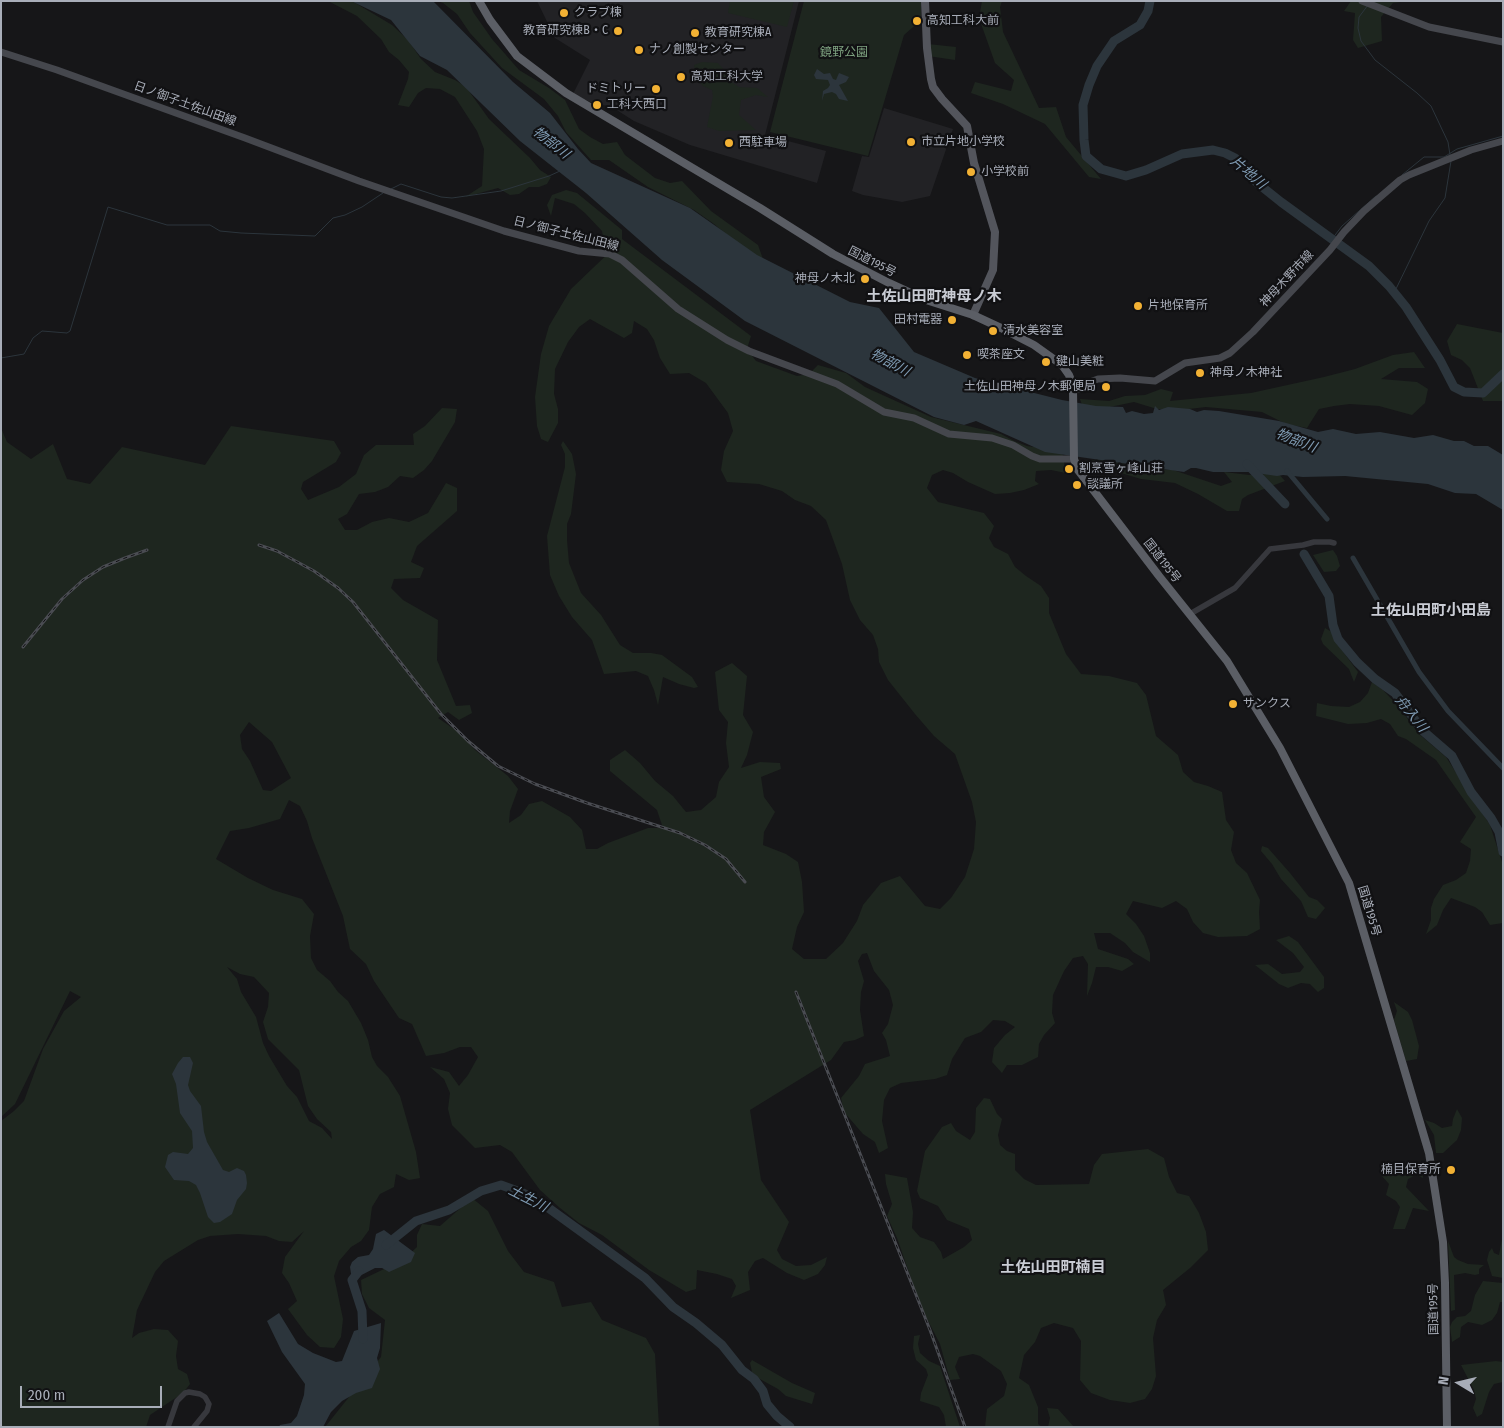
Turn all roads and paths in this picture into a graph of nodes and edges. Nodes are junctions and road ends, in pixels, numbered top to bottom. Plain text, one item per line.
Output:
1 (479, 1) edge
2 (925, 1) edge
3 (1362, 1) edge
4 (1503, 42) edge
5 (1, 52) edge
6 (1503, 141) edge
7 (973, 315) junction
8 (1073, 393) junction
9 (1073, 456) junction
10 (1334, 543) dead end
11 (1190, 614) junction
12 (168, 1427) edge
13 (194, 1427) edge
14 (1447, 1427) edge

1 - 7 highway, 国道195号
2 - 7 main road
3 - 4 main road
5 - 9 main road, 日ノ御子土佐山田線
6 - 8 main road, 神母木野市線
7 - 8 highway, 国道195号
8 - 9 highway, 国道195号
9 - 11 highway, 国道195号
10 - 11 street
11 - 14 highway, 国道195号
12 - 13 street

